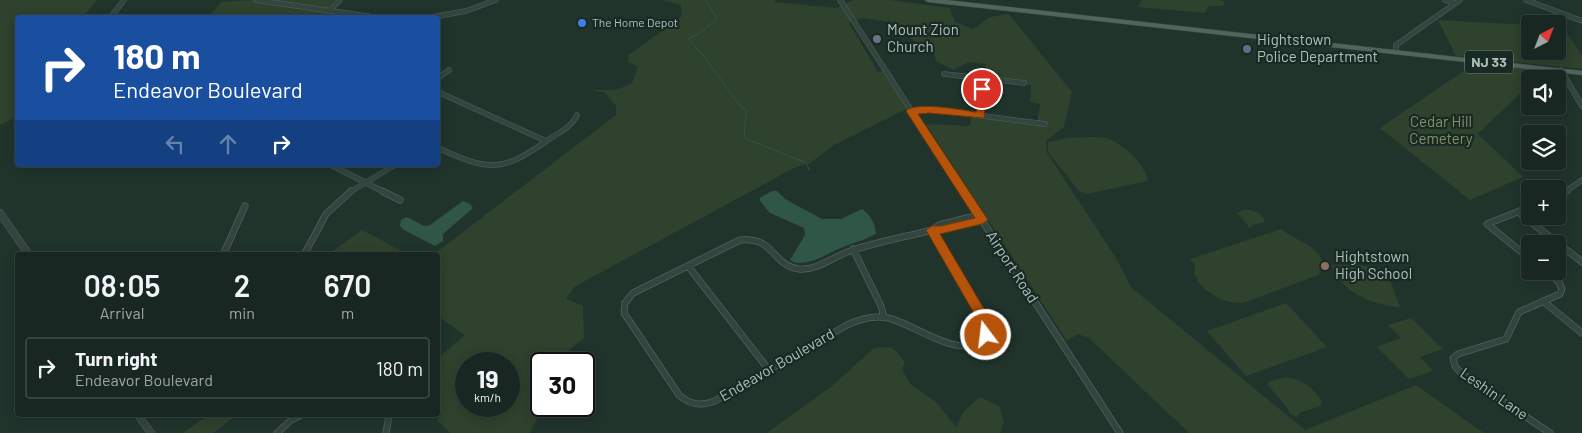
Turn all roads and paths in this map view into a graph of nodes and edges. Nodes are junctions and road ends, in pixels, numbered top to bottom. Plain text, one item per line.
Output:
1 (124, 0) edge
2 (256, 0) edge
3 (340, 0) edge
4 (496, 0) edge
5 (840, 0) edge
6 (928, 0) edge
7 (1445, 0) edge
8 (1460, 0) edge
9 (1526, 0) edge
10 (1455, 3) junction
11 (330, 10) junction
12 (112, 15) edge
13 (358, 15) edge
14 (440, 16) edge
15 (1582, 21) edge
16 (1396, 52) junction
17 (449, 70) dead end
18 (1561, 70) edge
19 (1566, 71) edge
20 (1582, 73) edge
21 (944, 74) dead end
22 (440, 77) edge
23 (983, 79) junction
24 (1566, 79) edge
25 (1024, 83) dead end
26 (440, 93) edge
27 (1582, 106) edge
28 (911, 111) junction
29 (576, 115) dead end
30 (980, 116) junction
31 (1046, 124) dead end
32 (546, 141) junction
33 (440, 149) edge
34 (335, 167) edge
35 (391, 167) edge
36 (1582, 180) edge
37 (364, 182) junction
38 (1566, 191) edge
39 (400, 200) dead end
40 (245, 206) dead end
41 (1521, 211) edge
42 (1518, 212) junction
43 (0, 213) edge
44 (981, 217) junction
45 (932, 230) junction
46 (853, 250) junction
47 (27, 252) edge
48 (224, 252) edge
49 (306, 252) edge
50 (1521, 252) edge
51 (1582, 262) edge
52 (688, 266) junction
53 (1557, 280) edge
54 (1543, 301) junction
55 (884, 317) junction
56 (1582, 333) edge
57 (769, 370) junction
58 (139, 417) edge
59 (297, 417) edge
60 (389, 417) edge
61 (151, 433) edge
62 (277, 433) edge
63 (386, 433) edge
64 (1120, 433) edge
65 (1550, 433) edge

1 - 12 street
2 - 11 street
3 - 11 street
4 - 14 street
5 - 28 street, Airport Road
6 - 16 main road, NJ 33
7 - 10 street
8 - 10 street
9 - 15 street
10 - 16 street
11 - 13 street
16 - 18 main road, NJ 33
17 - 22 street
19 - 20 main road, NJ 33
21 - 23 street
23 - 25 street
23 - 30 street
24 - 27 street
26 - 32 street
28 - 30 street
28 - 44 street, Airport Road
29 - 32 street
30 - 31 street
32 - 33 street
34 - 37 street
35 - 37 street
36 - 38 street
37 - 39 street
37 - 49 street
40 - 48 street
41 - 42 street
42 - 50 street
42 - 51 street
43 - 47 street
44 - 45 street, Endeavor Boulevard
44 - 64 street, Airport Road
45 - 46 street, Endeavor Boulevard
45 - 55 street, Endeavor Boulevard
46 - 52 street, Endeavor Boulevard
46 - 55 street
52 - 57 street
52 - 57 street, Endeavor Boulevard
53 - 54 street, Leshin Lane
54 - 56 street
54 - 65 street, Leshin Lane
55 - 57 street, Endeavor Boulevard
58 - 61 street
59 - 62 street
60 - 63 street

